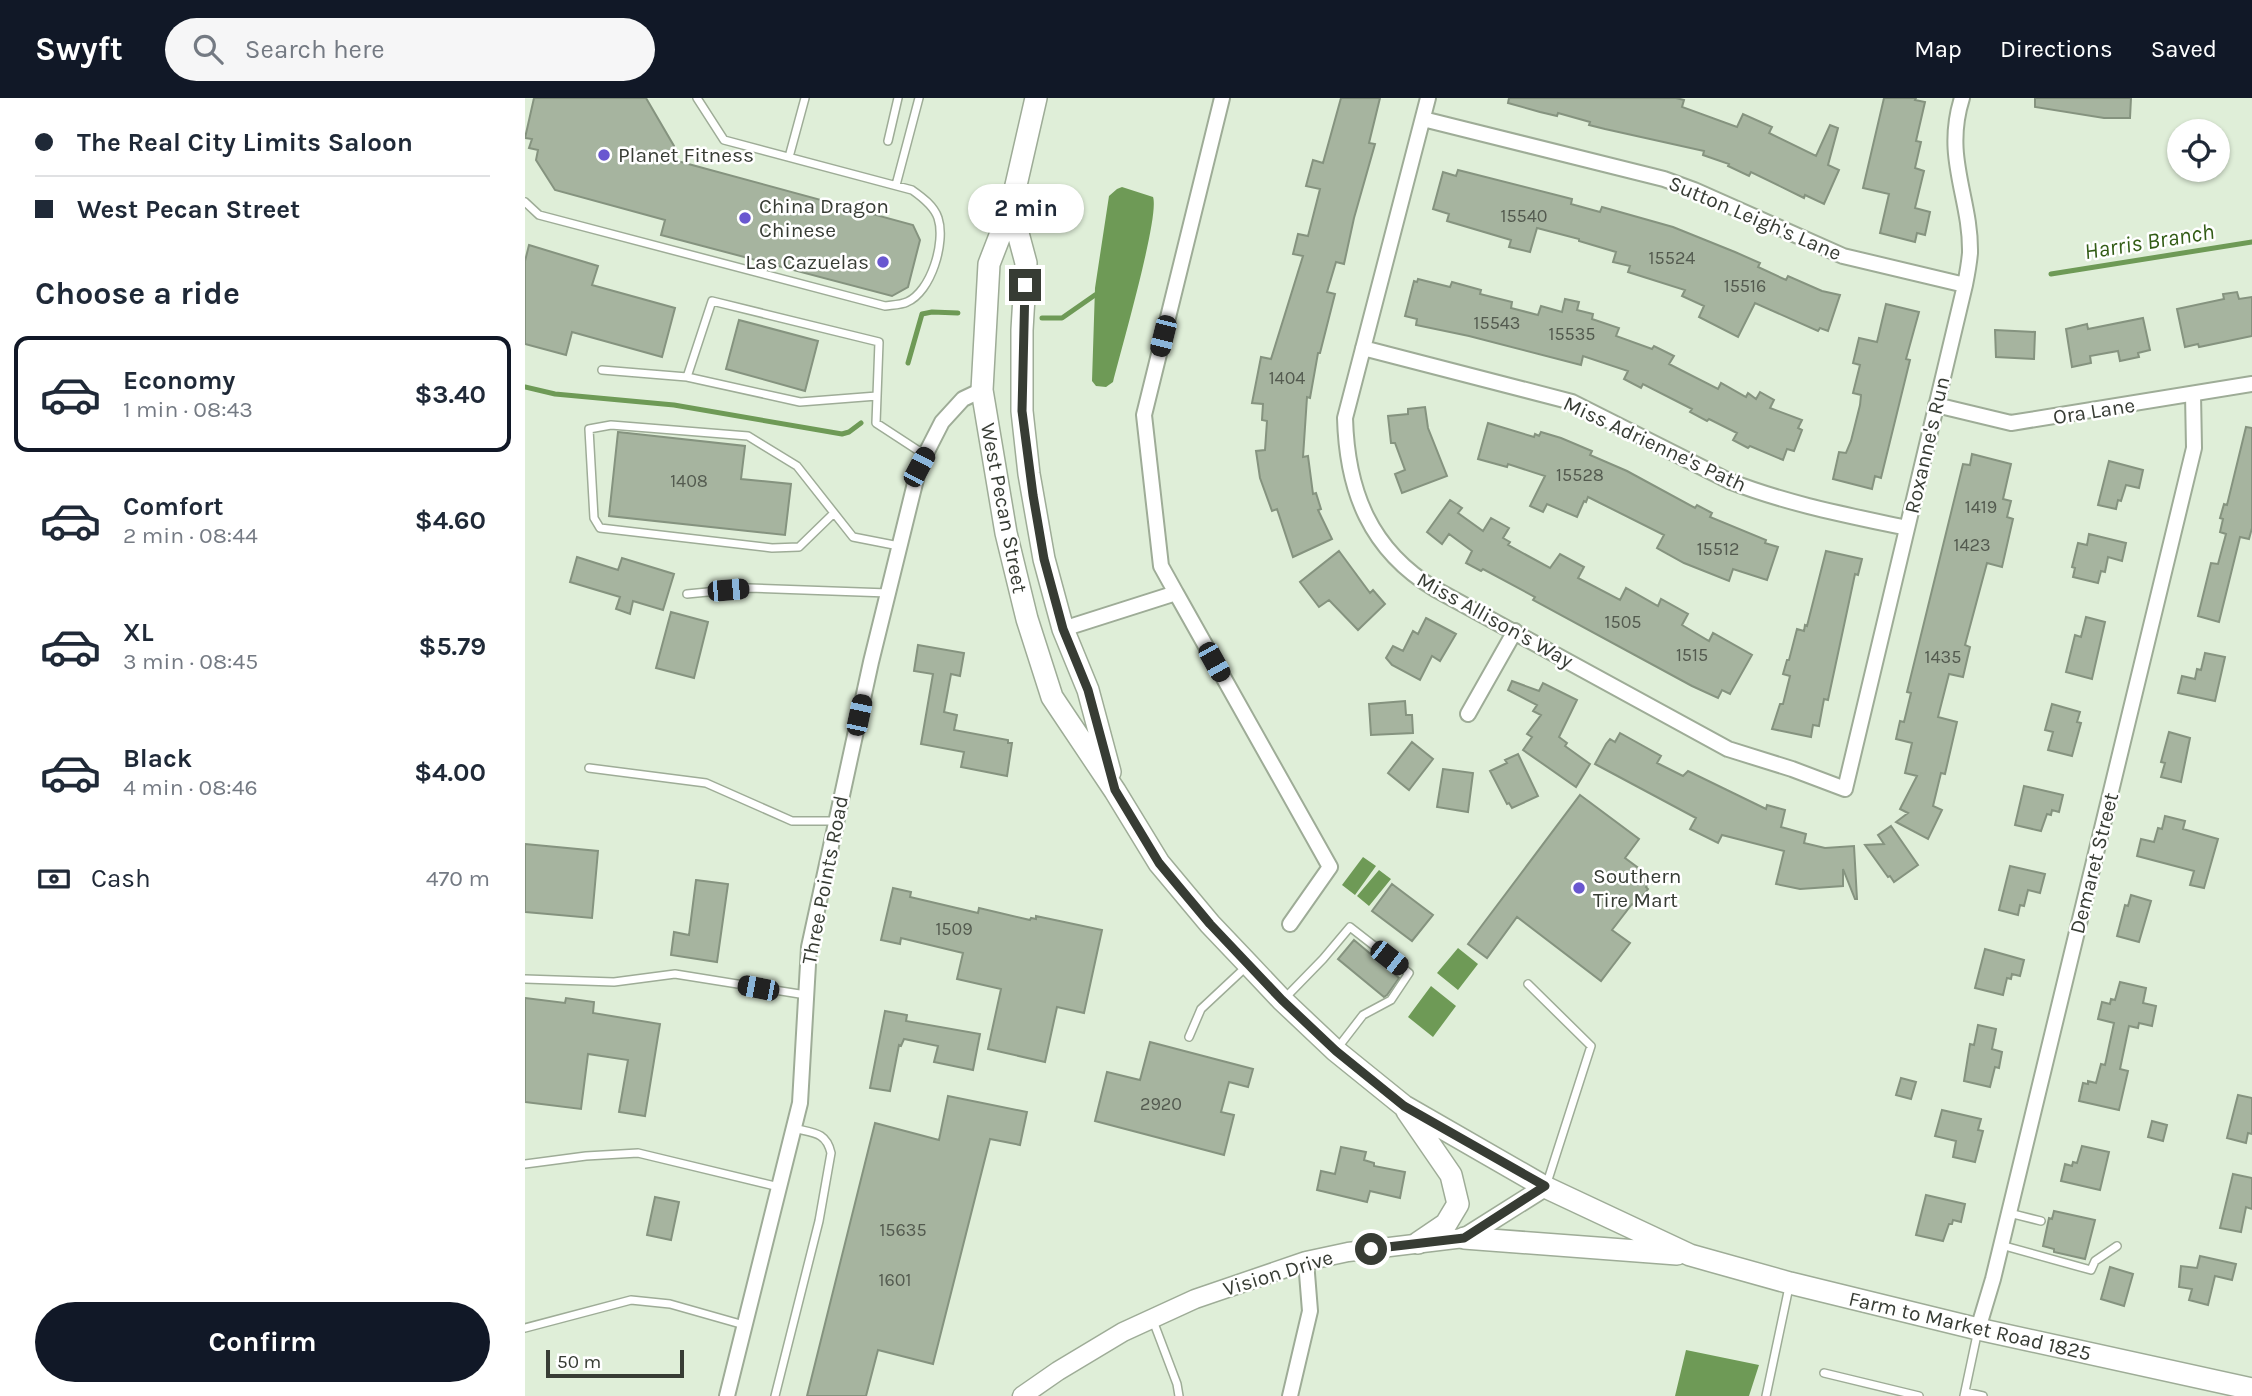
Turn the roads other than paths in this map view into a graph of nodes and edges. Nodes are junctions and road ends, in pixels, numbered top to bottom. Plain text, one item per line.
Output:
1 (697, 98) edge
2 (805, 98) edge
3 (898, 98) edge
4 (919, 98) edge
5 (1036, 98) edge
6 (1222, 98) edge
7 (1428, 98) edge
8 (1962, 98) edge
9 (1423, 120) junction
10 (888, 141) dead end
11 (789, 157) junction
12 (896, 185) junction
13 (525, 202) edge
14 (1011, 206) junction
15 (1965, 285) junction
16 (1363, 348) junction
17 (602, 370) dead end
18 (687, 377) junction
19 (2252, 384) edge
20 (982, 390) junction
21 (2193, 394) junction
22 (877, 396) junction
23 (1936, 405) junction
24 (925, 455) junction
25 (834, 513) junction
26 (1907, 528) junction
27 (899, 546) junction
28 (888, 593) junction
29 (1176, 593) junction
30 (687, 594) dead end
31 (1063, 629) junction
32 (1515, 631) junction
33 (1468, 714) dead end
34 (589, 768) dead end
35 (1845, 789) joint
36 (1115, 790) junction
37 (836, 821) junction
38 (1290, 923) dead end
39 (1249, 965) junction
40 (525, 979) edge
41 (1528, 984) dead end
42 (806, 995) junction
43 (1282, 1000) junction
44 (1188, 1037) dead end
45 (1336, 1051) junction
46 (1404, 1106) junction
47 (793, 1128) junction
48 (525, 1164) edge
49 (1545, 1186) junction
50 (779, 1187) junction
51 (2009, 1213) junction
52 (2041, 1221) dead end
53 (1464, 1238) junction
54 (1418, 1243) junction
55 (2001, 1245) junction
56 (2117, 1245) dead end
57 (1690, 1255) junction
58 (1306, 1261) junction
59 (1790, 1283) junction
60 (1152, 1317) junction
61 (744, 1325) junction
62 (525, 1328) edge
63 (1978, 1329) junction
64 (1824, 1373) dead end
65 (2251, 1387) edge
66 (1964, 1394) edge
67 (727, 1396) edge
68 (775, 1396) edge
69 (1022, 1396) edge
70 (1179, 1396) edge
71 (1290, 1396) edge
72 (1766, 1396) edge
73 (1919, 1396) edge
74 (1983, 1396) edge

1 - 11 lane
2 - 11 lane
3 - 10 lane
4 - 12 lane
5 - 14 main road, West Pecan Street
6 - 29 street
7 - 9 street, Miss Allison's Way
8 - 15 street, Roxanne's Run
9 - 15 street, Sutton Leigh's Lane
9 - 16 street, Miss Allison's Way
11 - 12 lane
12 - 13 lane
14 - 20 main road, West Pecan Street
14 - 31 main road, West Pecan Street
15 - 23 street, Roxanne's Run
16 - 26 street, Miss Adrienne's Path
16 - 32 street, Miss Allison's Way
17 - 18 lane
18 - 22 lane
18 - 22 lane
19 - 21 street, Ora Lane
20 - 24 street, Three Points Road
20 - 36 main road, West Pecan Street
21 - 23 street, Ora Lane
21 - 51 street, Demaret Street
22 - 24 lane
23 - 26 street, Roxanne's Run
24 - 27 street, Three Points Road
25 - 25 lane
25 - 27 lane
26 - 35 street, Roxanne's Run
27 - 28 street, Three Points Road
28 - 30 lane
28 - 37 street, Three Points Road
29 - 31 street
29 - 38 street
31 - 36 main road, West Pecan Street
32 - 33 street
32 - 35 street, Miss Allison's Way
34 - 37 lane
36 - 39 main road, West Pecan Street
37 - 42 street, Three Points Road
39 - 43 main road, West Pecan Street
39 - 44 lane
40 - 42 lane
41 - 49 lane
42 - 47 street, Three Points Road
43 - 45 main road, West Pecan Street
43 - 45 lane
45 - 46 main road, West Pecan Street
46 - 49 main road, West Pecan Street
46 - 54 main road
47 - 50 street, Three Points Road
47 - 68 lane
48 - 50 lane
49 - 53 street, Vision Drive
49 - 57 main road, West Pecan Street
50 - 61 street, Three Points Road
51 - 52 lane
51 - 55 street, Demaret Street
53 - 54 street, Vision Drive
53 - 57 main road
54 - 58 street, Vision Drive
55 - 56 lane
55 - 63 street, Demaret Street
57 - 59 main road, Farm to Market Road 1825
58 - 60 street, Vision Drive
58 - 71 street
59 - 63 main road, Farm to Market Road 1825
59 - 72 lane
60 - 69 street, Vision Drive
60 - 70 lane
61 - 62 lane
61 - 67 street, Three Points Road
63 - 65 main road, Farm to Market Road 1825
63 - 66 lane
64 - 73 lane
66 - 74 lane

